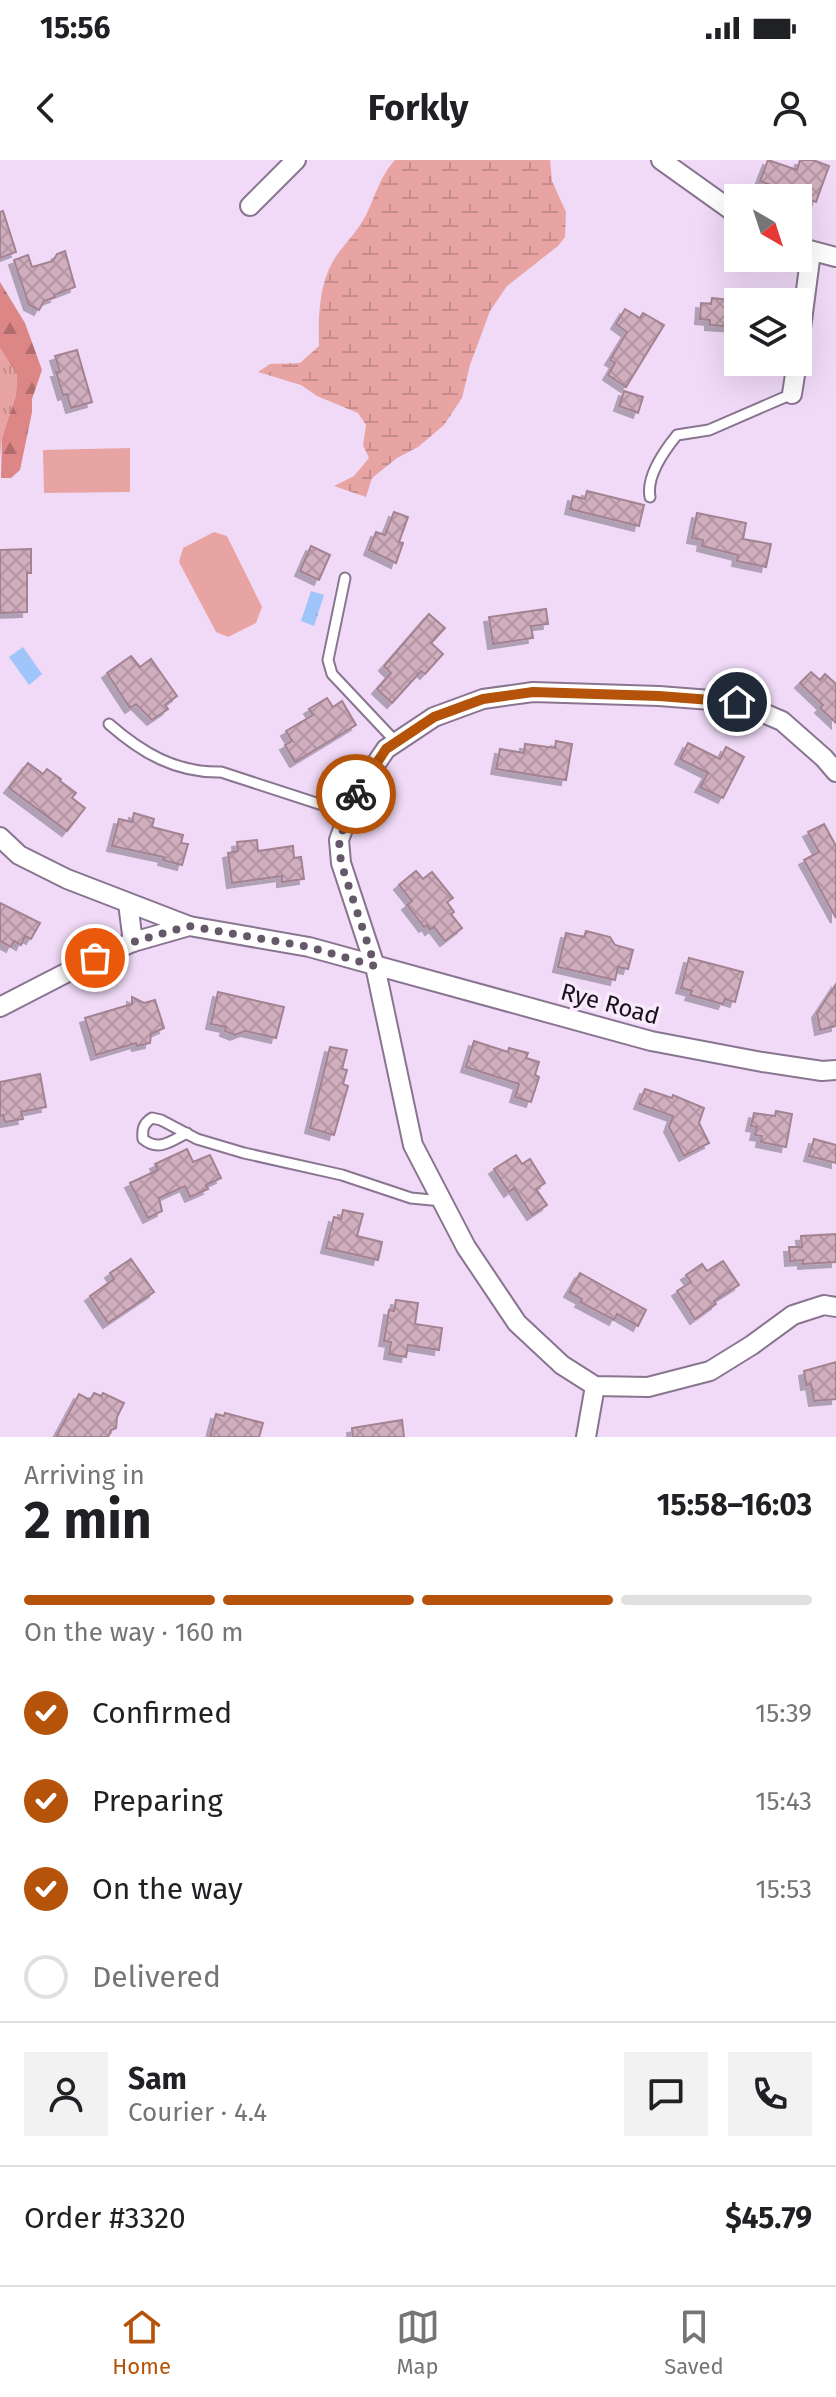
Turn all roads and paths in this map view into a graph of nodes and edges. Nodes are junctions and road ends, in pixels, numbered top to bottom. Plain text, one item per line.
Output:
1 (296, 160) edge
2 (661, 160) edge
3 (685, 168) edge
4 (724, 203) edge
5 (250, 206) dead end
6 (812, 251) edge
7 (836, 257) edge
8 (795, 376) edge
9 (792, 394) joint
10 (650, 497) dead end
11 (345, 578) dead end
12 (109, 724) dead end
13 (396, 742) junction
14 (836, 772) edge
15 (347, 813) junction
16 (0, 837) edge
17 (128, 903) junction
18 (189, 926) junction
19 (133, 942) junction
20 (375, 966) junction
21 (0, 1007) edge
22 (836, 1070) edge
23 (187, 1133) dead end
24 (442, 1201) junction
25 (836, 1307) edge
26 (595, 1386) junction
27 (586, 1437) edge

1 - 5 street
2 - 3 street
3 - 4 street
6 - 7 street
8 - 9 street
9 - 10 lane
11 - 13 lane
12 - 15 lane
13 - 14 street
13 - 15 street
15 - 20 street
16 - 17 street
17 - 18 street
17 - 19 street
18 - 19 street
18 - 20 street, Rye Road
19 - 21 street
20 - 22 street, Rye Road
20 - 24 street
23 - 24 lane
24 - 26 street
25 - 26 street
26 - 27 street

